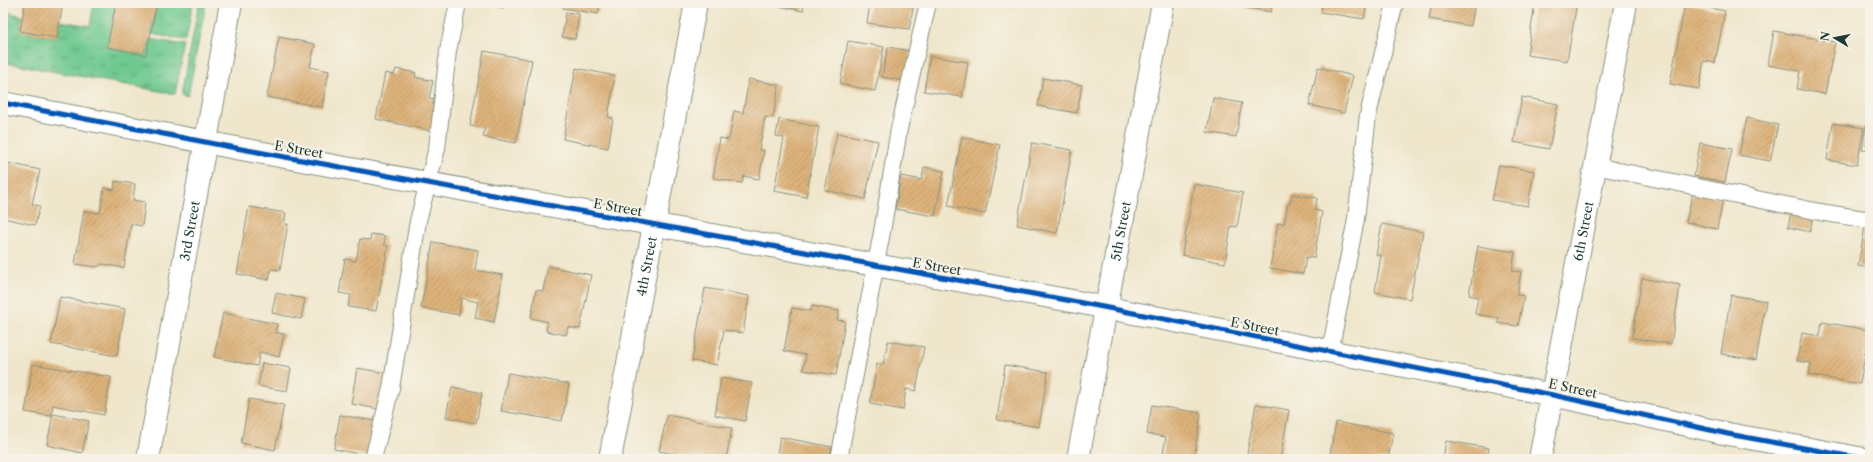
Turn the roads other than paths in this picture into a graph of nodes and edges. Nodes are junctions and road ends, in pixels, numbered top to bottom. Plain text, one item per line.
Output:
1 (231, 3) edge
2 (458, 3) edge
3 (696, 3) edge
4 (928, 3) edge
5 (1164, 3) edge
6 (1395, 3) edge
7 (1626, 3) edge
8 (3, 103) edge
9 (205, 142) junction
10 (1595, 166) junction
11 (428, 184) junction
12 (1870, 220) edge
13 (653, 225) junction
14 (876, 266) junction
15 (1107, 308) junction
16 (1330, 352) junction
17 (1553, 395) junction
18 (148, 459) edge
19 (373, 459) edge
20 (610, 459) edge
21 (839, 459) edge
22 (1078, 459) edge
23 (1540, 459) edge
24 (1864, 459) edge

1 - 9 street, 3rd Street
2 - 11 lane
3 - 13 street, 4th Street
4 - 14 lane
5 - 15 street, 5th Street
6 - 16 lane
7 - 10 street, 6th Street
8 - 9 street, E Street
9 - 11 street, E Street
9 - 18 street, 3rd Street
10 - 12 lane
10 - 17 street, 6th Street
11 - 13 street, E Street
11 - 19 lane
13 - 14 street, E Street
13 - 20 street, 4th Street
14 - 15 street, E Street
14 - 21 lane
15 - 16 street, E Street
15 - 22 street, 5th Street
16 - 17 street, E Street
17 - 23 street, 6th Street
17 - 24 street, E Street

